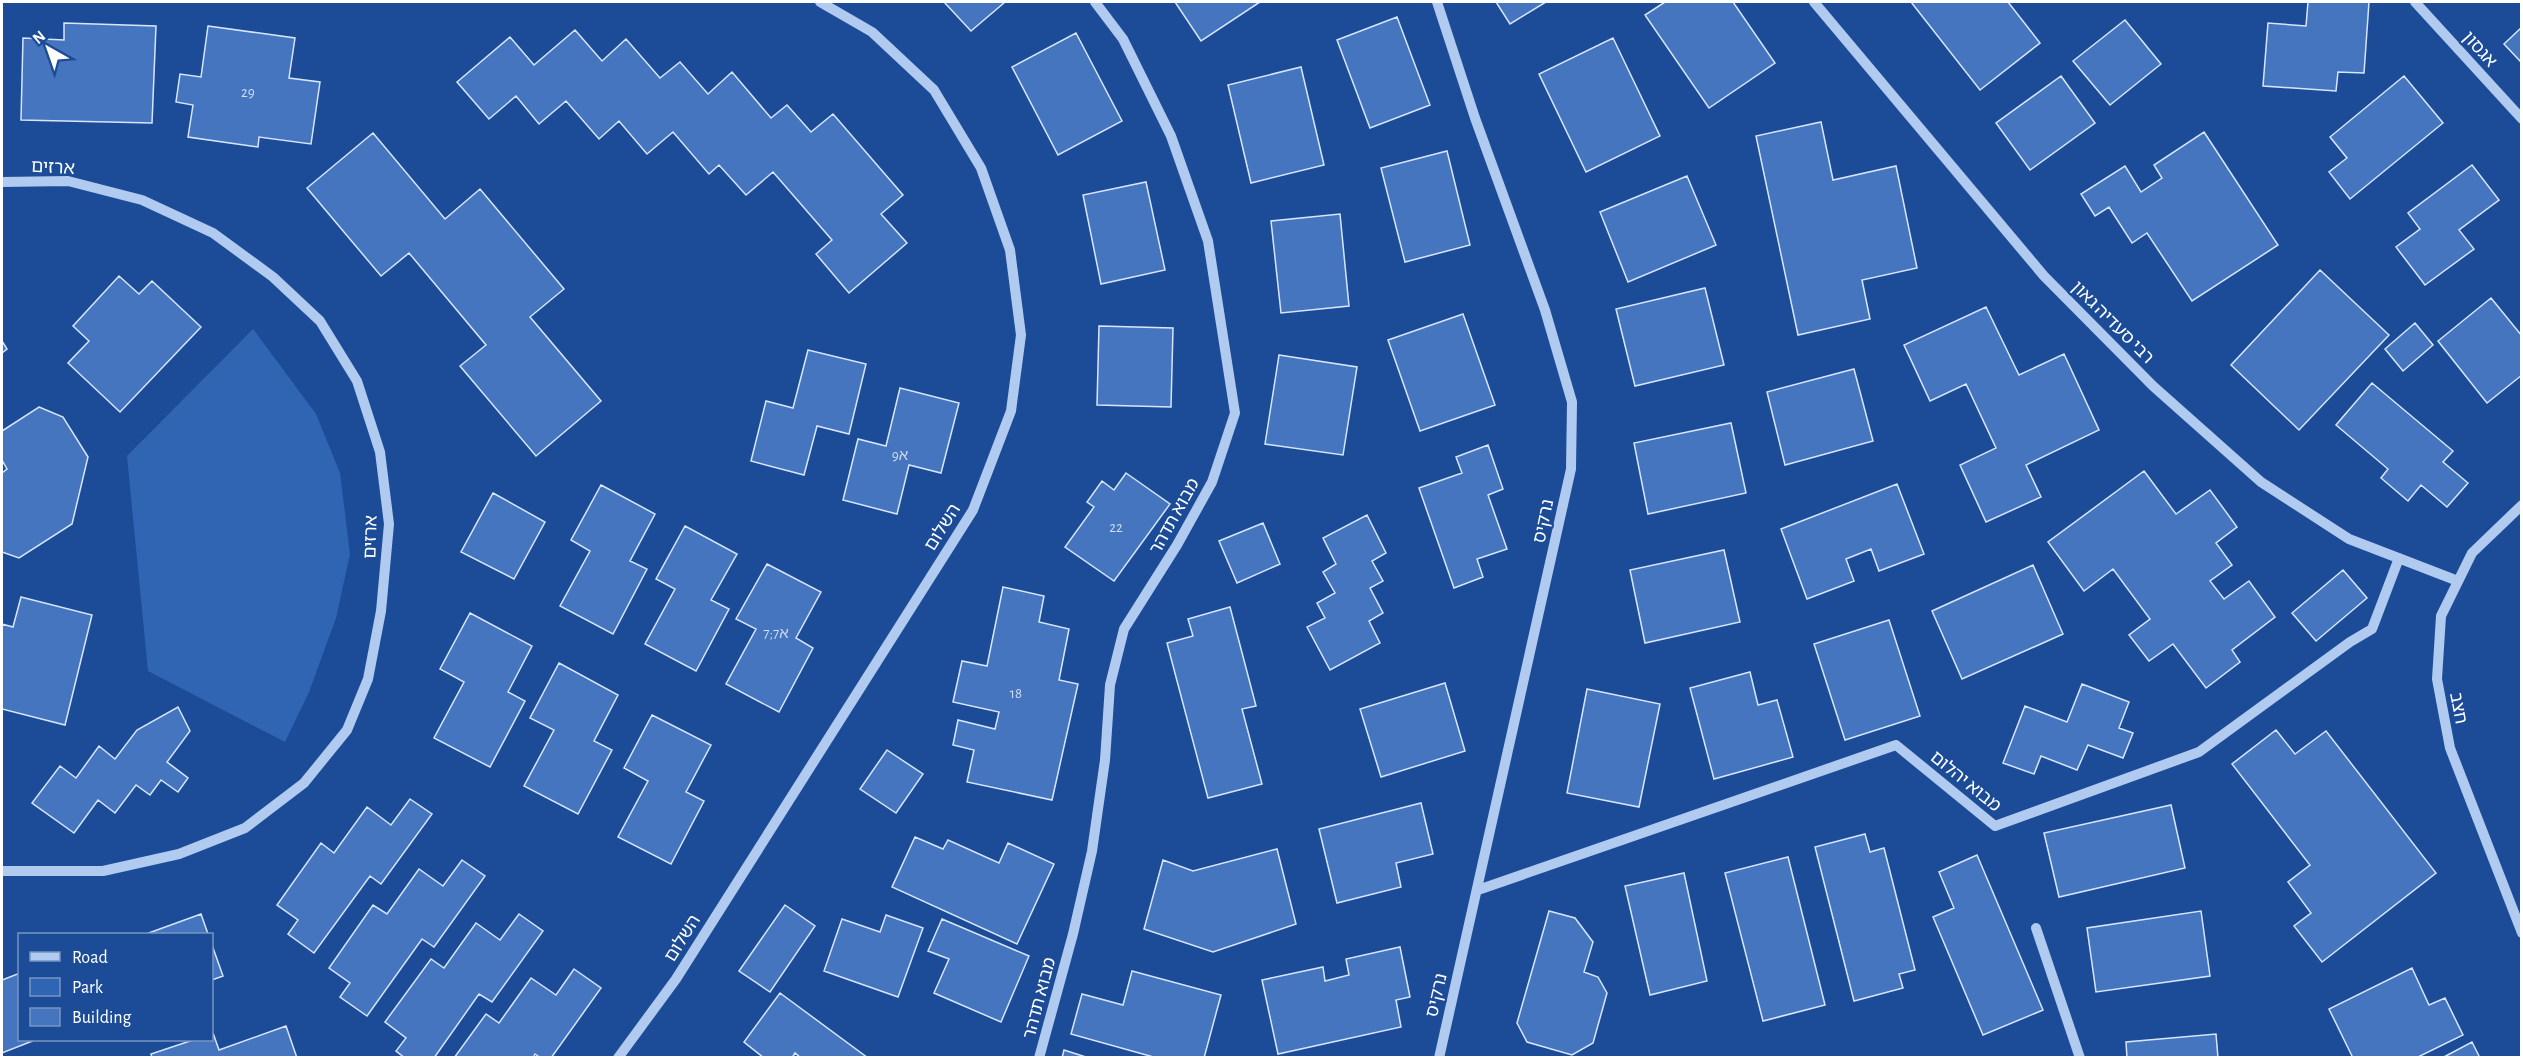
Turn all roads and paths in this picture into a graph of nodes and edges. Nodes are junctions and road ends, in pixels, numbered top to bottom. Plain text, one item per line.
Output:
1 (820, 2) edge
2 (1095, 2) edge
3 (1437, 2) edge
4 (1814, 2) edge
5 (2415, 2) edge
6 (2522, 119) edge
7 (2, 182) edge
8 (2522, 505) edge
9 (2399, 558) junction
10 (2458, 581) junction
11 (2, 872) edge
12 (1478, 890) junction
13 (2036, 928) dead end
14 (2522, 933) edge
15 (618, 1058) edge
16 (1039, 1058) edge
17 (1439, 1058) edge
18 (2080, 1058) edge

1 - 15 street, השלום
2 - 16 street, מבוא תדהר
3 - 12 street, נרקיס
4 - 9 street, רבי סעדיה גאון
5 - 6 street, אגסון
7 - 11 street, ארזים
8 - 10 street, חצב
9 - 10 street, רבי סעדיה גאון
9 - 12 street, מבוא יהלום
10 - 14 street, חצב
12 - 17 street, נרקיס
13 - 18 street

